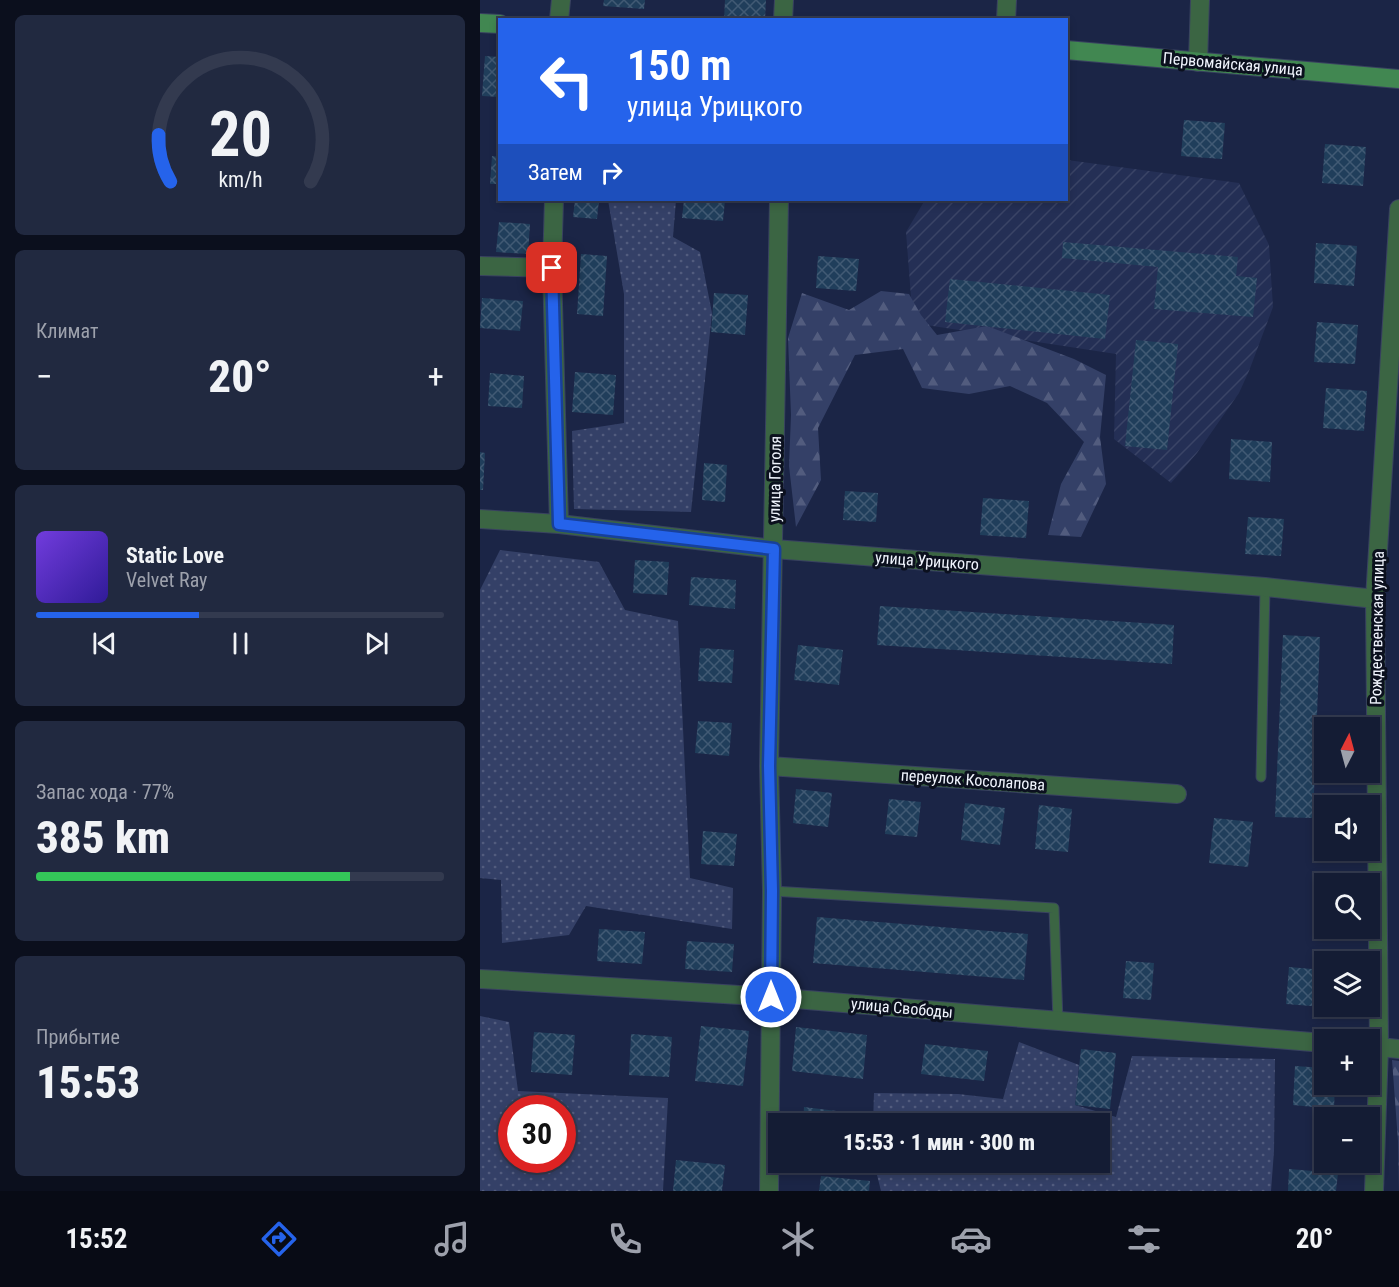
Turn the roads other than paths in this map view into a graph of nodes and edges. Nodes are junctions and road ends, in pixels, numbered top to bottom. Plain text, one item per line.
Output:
1 (561, 0) edge
2 (784, 0) edge
3 (1007, 0) edge
4 (1200, 0) edge
5 (559, 18) edge
6 (783, 18) edge
7 (1006, 18) edge
8 (480, 23) edge
9 (498, 24) edge
10 (1068, 50) edge
11 (1198, 62) junction
12 (1399, 79) edge
13 (554, 201) edge
14 (779, 201) edge
15 (1399, 209) edge
16 (480, 266) edge
17 (552, 268) junction
18 (1397, 270) edge
19 (480, 519) edge
20 (559, 524) junction
21 (774, 549) junction
22 (1265, 587) junction
23 (1375, 599) junction
24 (769, 766) junction
25 (1261, 777) dead end
26 (1177, 794) dead end
27 (772, 891) junction
28 (480, 979) edge
29 (771, 997) junction
30 (1058, 1021) junction
31 (1374, 1029) edge
32 (1314, 1042) edge
33 (1380, 1047) edge
34 (1399, 1049) edge
35 (1374, 1095) edge
36 (770, 1191) edge
37 (1374, 1191) edge

1 - 5 street
2 - 6 street
3 - 7 street
4 - 11 street
8 - 9 main road
10 - 11 main road, Первомайская улица
11 - 12 main road, Первомайская улица
13 - 17 street
14 - 21 street, улица Гоголя
15 - 18 street, Рождественская улица
16 - 17 street
17 - 20 street
18 - 23 street, Рождественская улица
19 - 20 street, улица Урицкого
20 - 21 street, улица Урицкого
21 - 22 street, улица Урицкого
21 - 24 street, улица Гоголя
22 - 23 street, улица Урицкого
22 - 25 lane
23 - 31 street, Рождественская улица
24 - 26 street, переулок Косолапова
24 - 27 street, улица Гоголя
27 - 29 street, улица Гоголя
27 - 30 lane
28 - 29 street, улица Свободы
29 - 30 street, улица Свободы
29 - 36 street, улица Гоголя
30 - 32 street, улица Свободы
33 - 34 street
35 - 37 street, Рождественская улица

